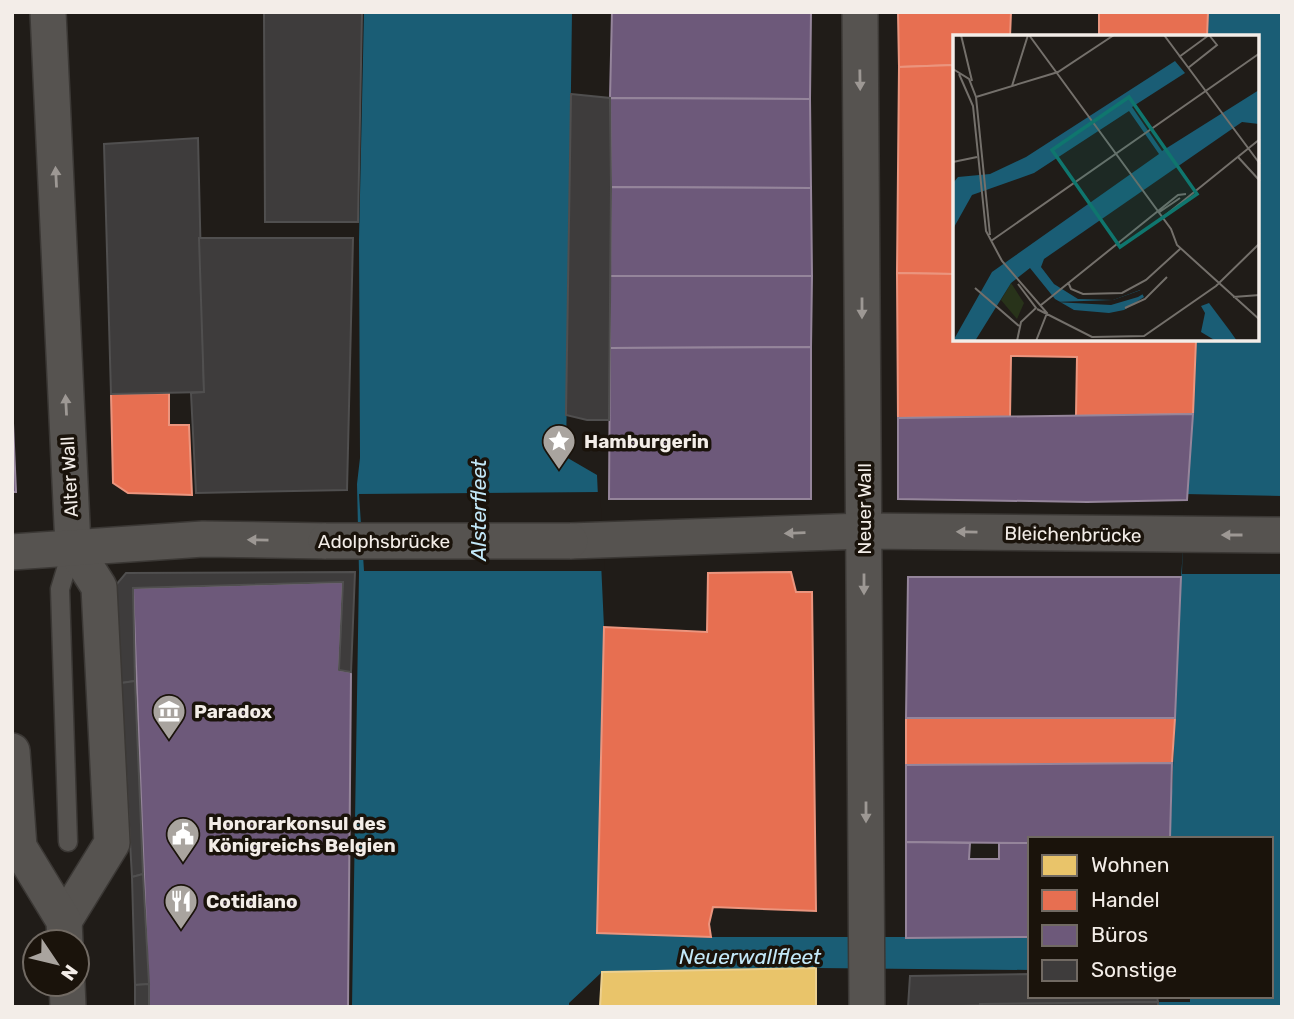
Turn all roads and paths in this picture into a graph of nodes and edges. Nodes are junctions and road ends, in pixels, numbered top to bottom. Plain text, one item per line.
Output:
1 (48, 12) edge
2 (860, 12) edge
3 (864, 531) junction
4 (1282, 535) edge
5 (73, 546) junction
6 (12, 552) edge
7 (12, 751) edge
8 (68, 842) dead end
9 (63, 928) edge
10 (67, 928) edge
11 (867, 999) edge

5 -> 1 street, Alter Wall
2 -> 3 street, Neuer Wall
4 -> 3 street, Bleichenbrücke
3 -> 5 street, Adolphsbrücke, bridge
3 -> 11 street, Neuer Wall
5 - 6 street, Adolphsbrücke
5 - 8 lane
5 - 10 street, Alter Wall
7 - 9 street, Alter Wall

